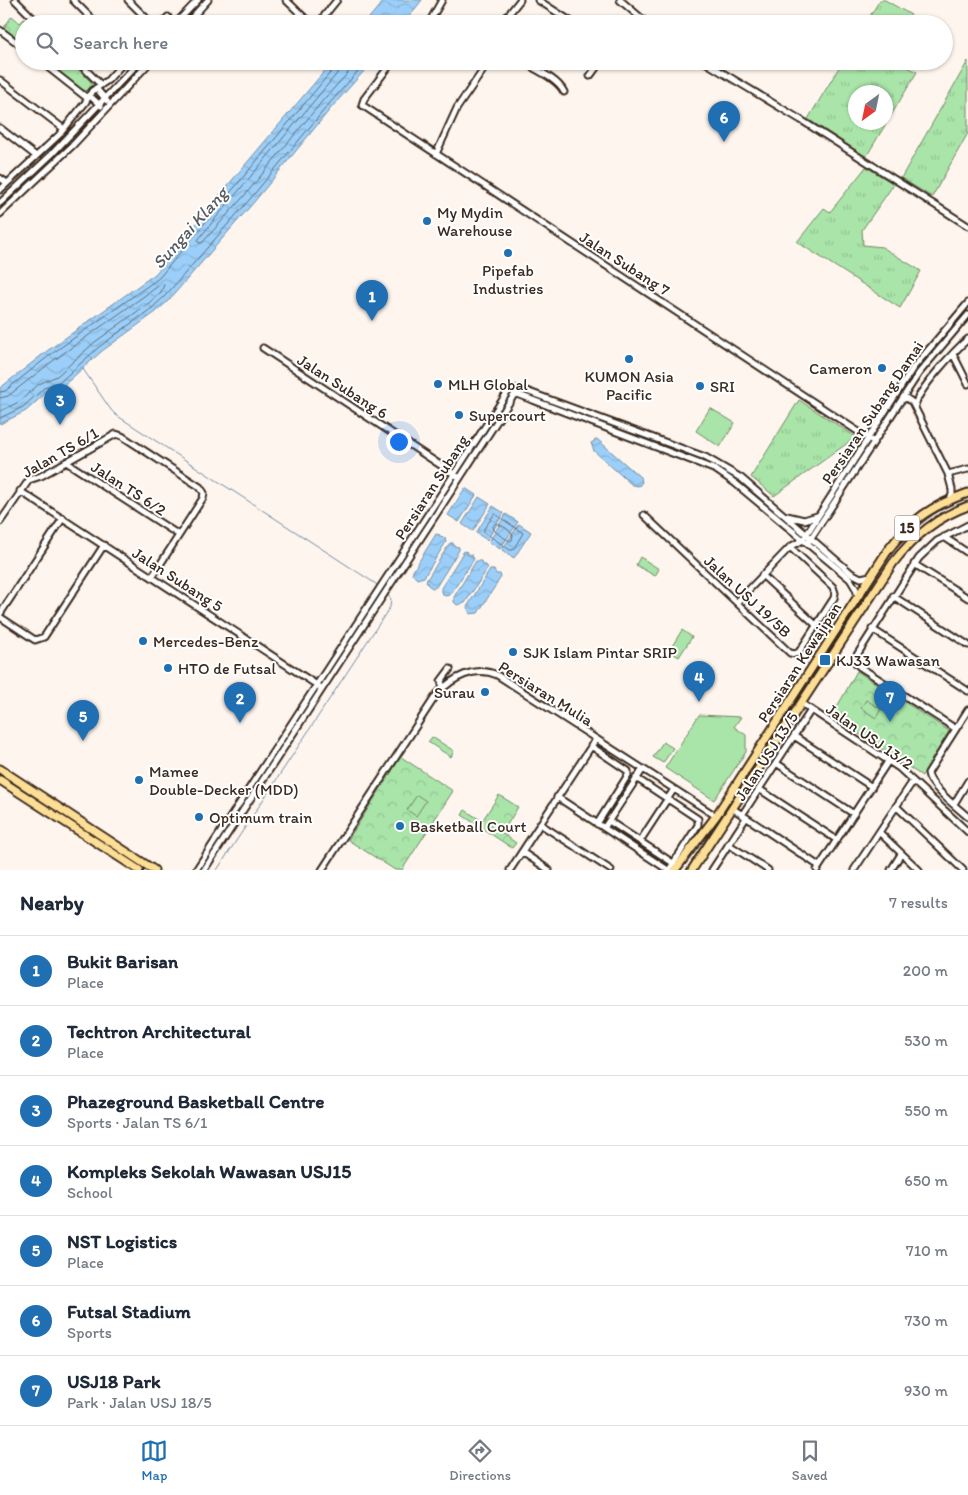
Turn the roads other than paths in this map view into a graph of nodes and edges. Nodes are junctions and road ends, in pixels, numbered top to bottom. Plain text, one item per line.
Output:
1 (15, 0) edge
2 (73, 0) edge
3 (128, 0) edge
4 (198, 0) edge
5 (208, 0) edge
6 (286, 0) edge
7 (337, 0) edge
8 (442, 0) edge
9 (520, 0) edge
10 (538, 0) edge
11 (620, 0) edge
12 (30, 15) edge
13 (87, 15) edge
14 (143, 15) edge
15 (184, 15) edge
16 (194, 15) edge
17 (302, 15) edge
18 (325, 15) edge
19 (432, 15) edge
20 (509, 15) edge
21 (561, 15) edge
22 (638, 15) edge
23 (0, 30) edge
24 (15, 41) edge
25 (56, 70) edge
26 (82, 70) edge
27 (115, 70) edge
28 (131, 70) edge
29 (142, 70) edge
30 (386, 70) edge
31 (483, 70) edge
32 (536, 70) edge
33 (594, 70) edge
34 (718, 70) edge
35 (590, 76) dead end
36 (0, 80) edge
37 (93, 91) junction
38 (564, 92) dead end
39 (103, 97) junction
40 (98, 102) junction
41 (110, 104) junction
42 (106, 109) junction
43 (0, 128) edge
44 (64, 129) junction
45 (436, 154) junction
46 (36, 156) junction
47 (0, 178) edge
48 (7, 183) junction
49 (0, 190) edge
50 (0, 203) edge
51 (0, 214) edge
52 (968, 226) edge
53 (968, 303) edge
54 (968, 314) edge
55 (968, 339) edge
56 (262, 348) dead end
57 (953, 354) junction
58 (968, 384) edge
59 (900, 403) junction
60 (915, 407) junction
61 (868, 438) junction
62 (874, 442) junction
63 (695, 454) junction
64 (693, 461) junction
65 (66, 462) junction
66 (968, 469) edge
67 (948, 474) junction
68 (457, 476) junction
69 (20, 491) junction
70 (968, 493) edge
71 (949, 500) junction
72 (968, 506) edge
73 (782, 514) junction
74 (819, 514) junction
75 (644, 515) dead end
76 (63, 518) junction
77 (0, 522) edge
78 (821, 522) junction
79 (968, 525) edge
80 (179, 535) junction
81 (944, 537) junction
82 (807, 539) junction
83 (104, 545) junction
84 (790, 547) junction
85 (824, 550) junction
86 (968, 553) edge
87 (914, 564) junction
88 (762, 575) junction
89 (870, 576) junction
90 (152, 577) junction
91 (894, 596) junction
92 (379, 597) junction
93 (858, 597) junction
94 (968, 598) edge
95 (736, 602) junction
96 (0, 615) edge
97 (816, 625) junction
98 (872, 630) junction
99 (968, 645) edge
100 (450, 669) dead end
101 (317, 685) junction
102 (443, 688) junction
103 (322, 689) junction
104 (968, 691) edge
105 (801, 703) junction
106 (811, 710) junction
107 (968, 710) edge
108 (956, 729) junction
109 (794, 736) junction
110 (596, 739) junction
111 (591, 746) junction
112 (889, 760) junction
113 (776, 763) junction
114 (0, 769) edge
115 (643, 769) junction
116 (636, 778) junction
117 (0, 780) edge
118 (912, 780) junction
119 (968, 781) edge
120 (872, 787) junction
121 (674, 789) junction
122 (759, 789) junction
123 (557, 798) junction
124 (667, 798) junction
125 (954, 804) junction
126 (896, 806) junction
127 (732, 808) junction
128 (854, 814) junction
129 (716, 816) junction
130 (744, 816) junction
131 (968, 817) edge
132 (609, 821) junction
133 (540, 824) junction
134 (597, 824) junction
135 (604, 828) junction
136 (879, 832) junction
137 (968, 832) edge
138 (837, 840) junction
139 (640, 841) junction
140 (728, 844) junction
141 (522, 852) junction
142 (901, 854) junction
143 (675, 868) edge
144 (818, 868) edge
145 (139, 870) edge
146 (154, 870) edge
147 (196, 870) edge
148 (204, 870) edge
149 (322, 870) edge
150 (510, 870) edge
151 (549, 870) edge
152 (611, 870) edge
153 (668, 870) edge
154 (692, 870) edge
155 (712, 870) edge
156 (768, 870) edge
157 (854, 870) edge
158 (892, 870) edge
159 (919, 870) edge
160 (963, 870) edge

1 - 12 street
2 - 13 street
3 - 14 street
4 - 15 street
5 - 16 street
6 - 17 street
7 - 18 street
8 - 19 street
9 - 20 street
10 - 21 street
11 - 22 street
23 - 24 street
25 - 37 street
26 - 37 street
27 - 37 street
28 - 39 street
29 - 41 street
30 - 45 street, Jalan Subang 7
31 - 45 street
32 - 38 street
33 - 35 street
34 - 52 street
36 - 44 street
37 - 39 street
37 - 40 street
37 - 44 street
39 - 40 street
39 - 41 street
40 - 42 street
40 - 50 street
41 - 42 street
42 - 51 street
43 - 46 street
44 - 46 street
45 - 61 street, Jalan Subang 7
46 - 48 street
47 - 48 street
48 - 49 street
53 - 61 street, Persiaran Subang Damai
54 - 59 street, Persiaran Subang Damai
55 - 57 street
56 - 68 street, Jalan Subang 6
57 - 58 street
57 - 60 street
59 - 60 street
59 - 62 street, Persiaran Subang Damai
60 - 67 street
61 - 62 street, Jalan Subang 7
61 - 74 street, Persiaran Subang Damai
62 - 78 street, Persiaran Subang Damai
63 - 64 street
63 - 68 street, Persiaran Subang
63 - 73 street, Persiaran Subang
64 - 68 street, Persiaran Subang
64 - 82 street, Persiaran Subang
65 - 69 street, Jalan TS 6/1
65 - 80 street, Jalan TS 6/2
65 - 80 street, Jalan TS 6/1
66 - 67 street
67 - 71 street
68 - 92 street, Persiaran Subang
68 - 92 street, Persiaran Subang
69 - 76 street, Jalan Subang 5
69 - 77 street, Jalan TS 6/1
70 - 71 main road, Persiaran Kewajipan / 15
71 - 89 main road, Persiaran Kewajipan / 15
72 - 105 main road, Persiaran Kewajipan / 15
73 - 74 street
73 - 82 street, Persiaran Subang
74 - 82 street, Persiaran Subang Damai
75 - 95 street, Jalan USJ 19/5B
76 - 83 street, Jalan Subang 5
76 - 96 street
78 - 82 street, Persiaran Subang Damai
78 - 85 street
79 - 81 street
80 - 90 street, Jalan TS 6/1
81 - 86 street
81 - 87 street
82 - 84 street
82 - 85 street, Persiaran Subang
82 - 93 street, Persiaran Subang
83 - 90 street, Jalan Subang 5
83 - 96 street
84 - 88 street
84 - 97 street
85 - 89 street, Persiaran Subang
87 - 91 street
87 - 94 street
88 - 95 street
88 - 97 street
89 - 93 main road, Persiaran Kewajipan / 15
90 - 101 street, Jalan Subang 5
91 - 98 street
91 - 99 street
92 - 101 street, Persiaran Subang
92 - 103 street, Persiaran Subang
93 - 129 main road, Persiaran Kewajipan
95 - 97 street, Jalan USJ 19/5B
98 - 104 street
98 - 108 street
100 - 102 street
101 - 103 street, Jalan Subang 5
101 - 147 street, Persiaran Subang
102 - 110 street, Persiaran Mulia
102 - 149 street, Persiaran Mulia
103 - 148 street, Persiaran Subang
105 - 106 street, Jalan USJ 13/2
105 - 127 main road, Persiaran Kewajipan
106 - 109 street, Jalan USJ 13/5
106 - 112 street, Jalan USJ 13/2
107 - 108 street
108 - 125 street
109 - 113 street, Jalan USJ 13/5
109 - 120 street
110 - 111 street
110 - 115 street, Persiaran Mulia
111 - 123 street
111 - 134 street
112 - 118 street, Jalan USJ 13/2
112 - 120 street
113 - 122 street, Jalan USJ 13/5
113 - 128 street
114 - 146 main road
115 - 116 street
115 - 121 street, Persiaran Mulia
116 - 124 street
116 - 132 street
117 - 145 main road
118 - 126 street
118 - 137 street, Jalan USJ 13/2
119 - 125 street
120 - 128 street
121 - 124 street
121 - 129 street, Persiaran Mulia
122 - 130 street, Jalan USJ 13/5
122 - 138 street
123 - 133 street
123 - 134 street
124 - 139 street
124 - 143 street
125 - 131 street
126 - 136 street
126 - 160 street
127 - 130 street
127 - 154 main road, Persiaran Kewajipan
128 - 138 street
129 - 143 main road, Persiaran Kewajipan
130 - 140 street, Jalan USJ 13/5
130 - 144 street
132 - 135 street
132 - 139 street
133 - 141 street
133 - 152 street
134 - 135 street
135 - 153 street
136 - 142 street
136 - 157 street
138 - 144 street
139 - 143 street
140 - 155 street, Jalan USJ 13/5
140 - 156 street
141 - 150 street
141 - 151 street
142 - 158 street
142 - 159 street
143 - 153 street

